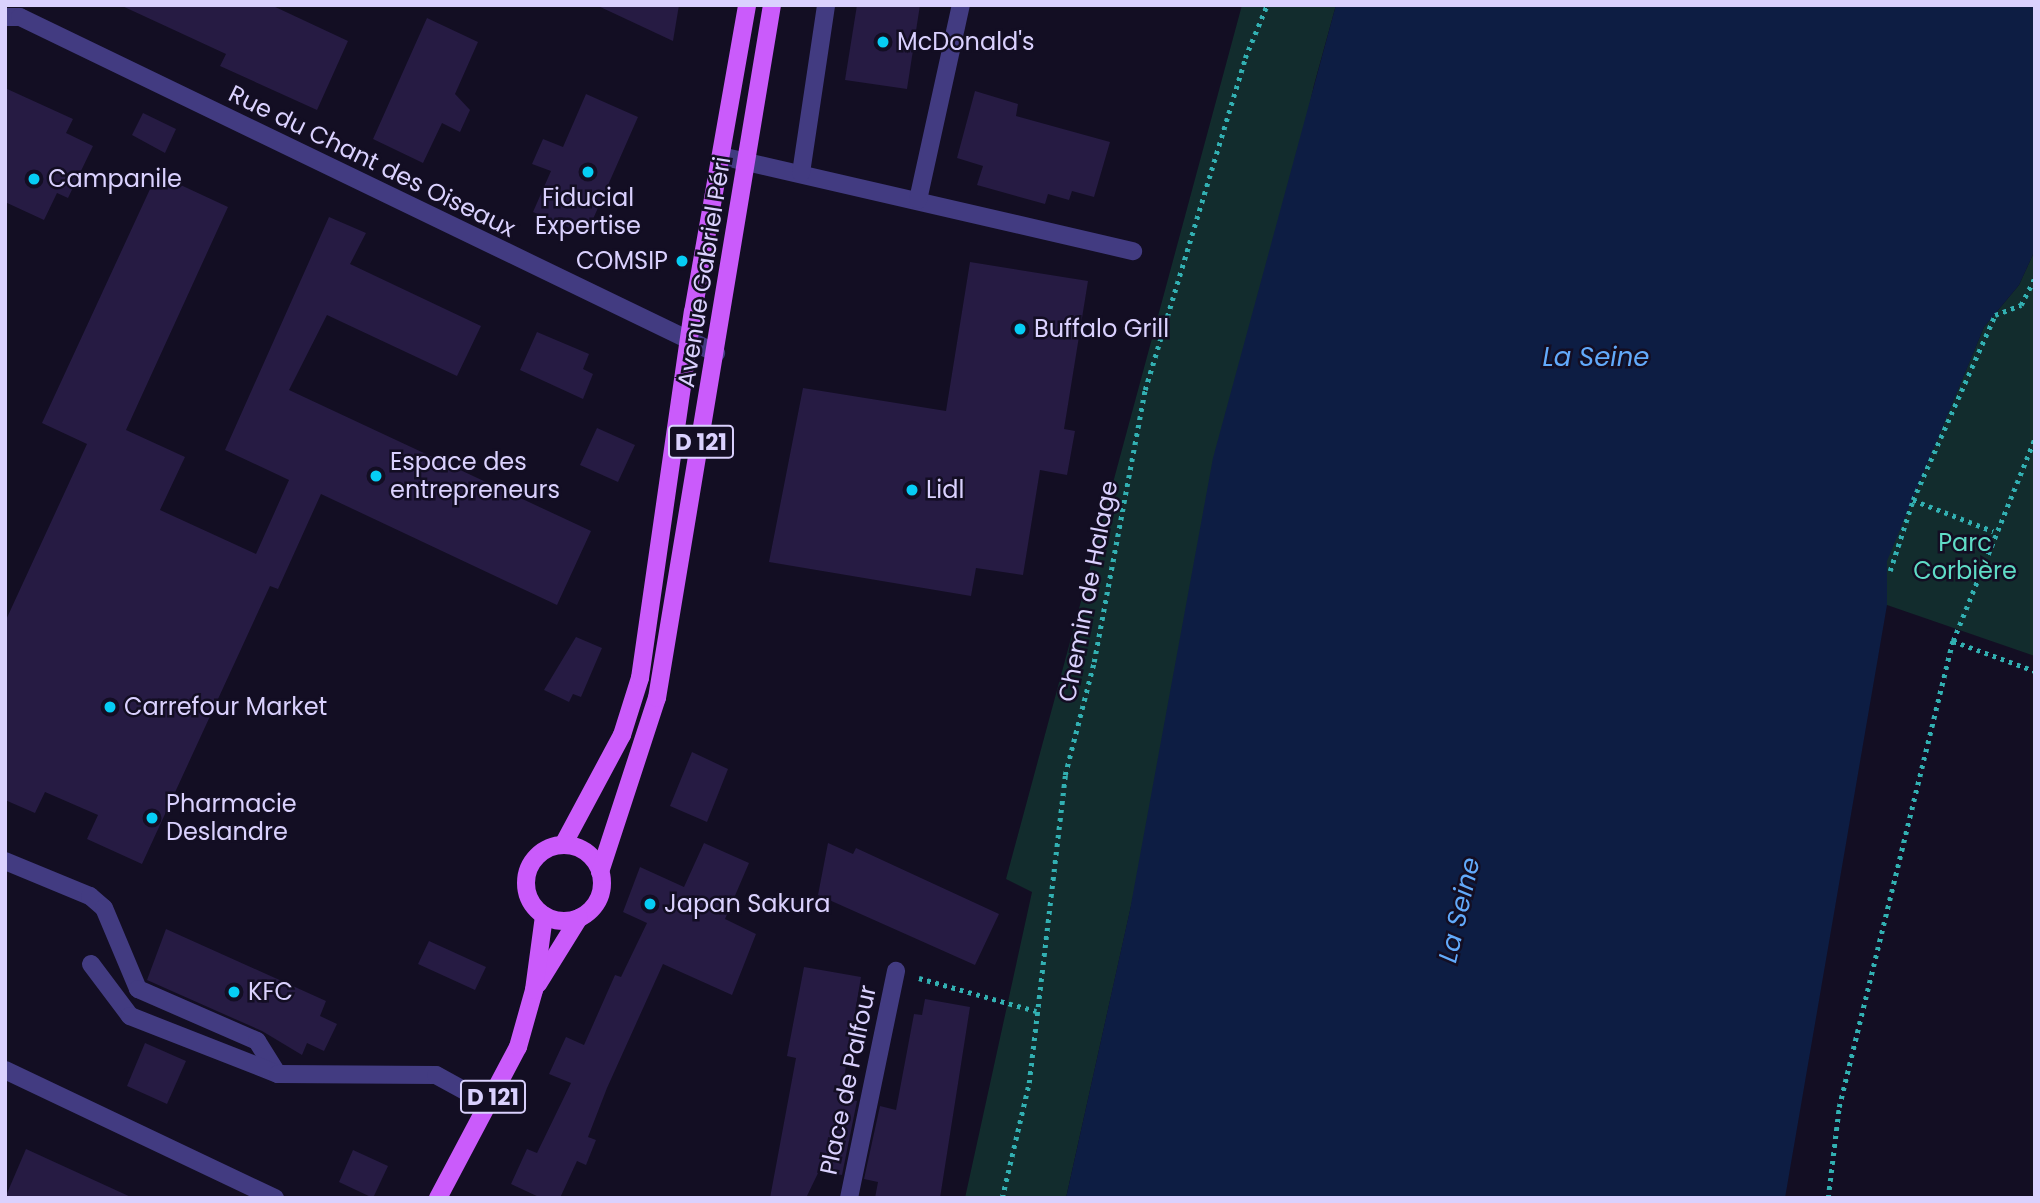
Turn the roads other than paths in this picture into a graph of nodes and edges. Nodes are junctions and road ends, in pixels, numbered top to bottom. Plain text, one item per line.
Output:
1 (747, 5) edge
2 (772, 5) edge
3 (826, 5) edge
4 (961, 5) edge
5 (5, 17) edge
6 (721, 156) junction
7 (748, 162) junction
8 (801, 173) junction
9 (918, 200) junction
10 (1133, 251) dead end
11 (690, 344) junction
12 (716, 353) junction
13 (564, 845) junction
14 (5, 861) edge
15 (600, 872) junction
16 (544, 916) junction
17 (579, 918) junction
18 (91, 964) dead end
19 (896, 971) road end
20 (534, 990) junction
21 (5, 1070) edge
22 (278, 1074) junction
23 (489, 1104) junction
24 (275, 1198) edge
25 (438, 1198) edge
26 (849, 1198) edge

1 - 6 main road, Avenue Gabriel Péri / D 121
2 - 7 main road, Avenue Gabriel Péri / D 121
3 - 8 street
4 - 9 street
5 - 11 street, Rue du Chant des Oiseaux
6 - 7 street
6 - 11 main road, Avenue Gabriel Péri / D 121
7 - 8 street
7 - 12 main road, Avenue Gabriel Péri / D 121
8 - 9 street
9 - 10 street
11 - 12 street, Rue du Chant des Oiseaux
11 - 13 main road, Avenue Gabriel Péri / D 121
12 - 15 main road, Avenue Gabriel Péri / D 121
13 - 15 main road
13 - 16 main road
14 - 22 street
15 - 17 main road, Avenue Gabriel Péri
16 - 17 main road
16 - 20 main road, Avenue Gabriel Péri / D 121
17 - 20 main road, Avenue Gabriel Péri / D 121
18 - 22 street
19 - 26 street, Place de Palfour
20 - 23 main road, Avenue Gabriel Péri / D 121
21 - 24 street
22 - 23 street
23 - 25 main road, Avenue Gabriel Péri / D 121

